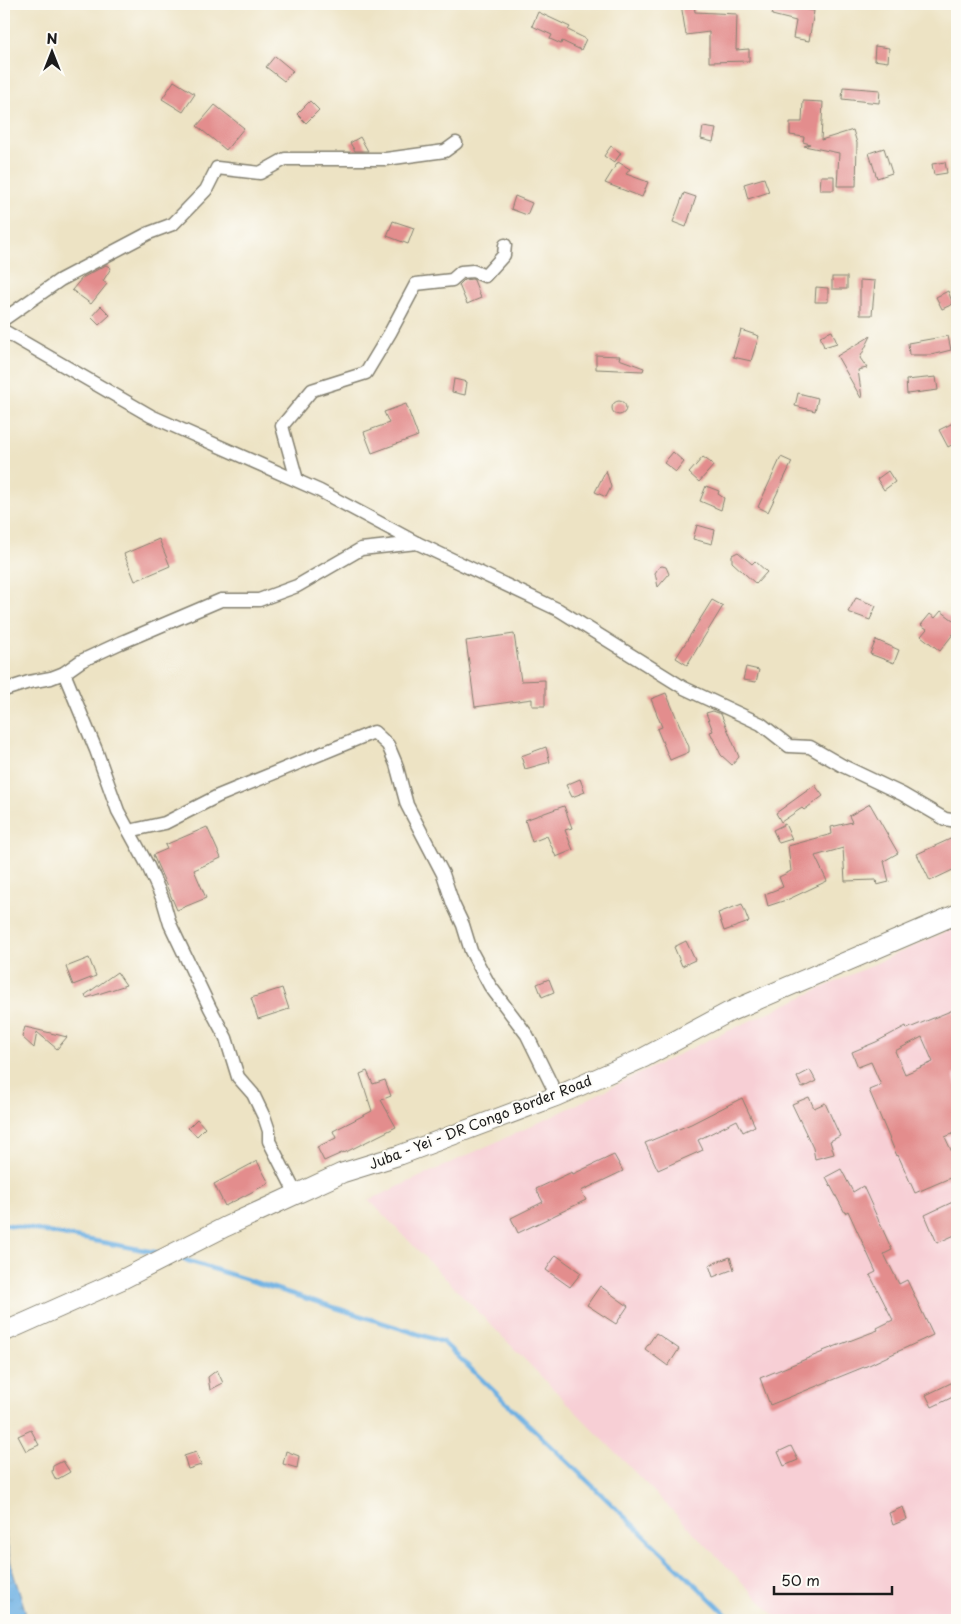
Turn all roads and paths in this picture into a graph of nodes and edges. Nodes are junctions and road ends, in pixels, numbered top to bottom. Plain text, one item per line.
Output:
1 (456, 143) dead end
2 (505, 245) dead end
3 (4, 320) edge
4 (4, 332) edge
5 (297, 480) junction
6 (416, 543) junction
7 (64, 673) junction
8 (4, 690) edge
9 (957, 822) edge
10 (129, 831) junction
11 (957, 914) edge
12 (557, 1096) junction
13 (296, 1194) junction
14 (4, 1332) edge

1 - 3 street
2 - 5 street
4 - 5 street
5 - 6 street
6 - 7 street
6 - 9 street
7 - 8 street
7 - 10 street
10 - 12 street
10 - 13 street
11 - 12 main road, Juba - Yei - DR Congo Border Road
12 - 13 main road, Juba - Yei - DR Congo Border Road
13 - 14 main road, Juba - Yei - DR Congo Border Road

